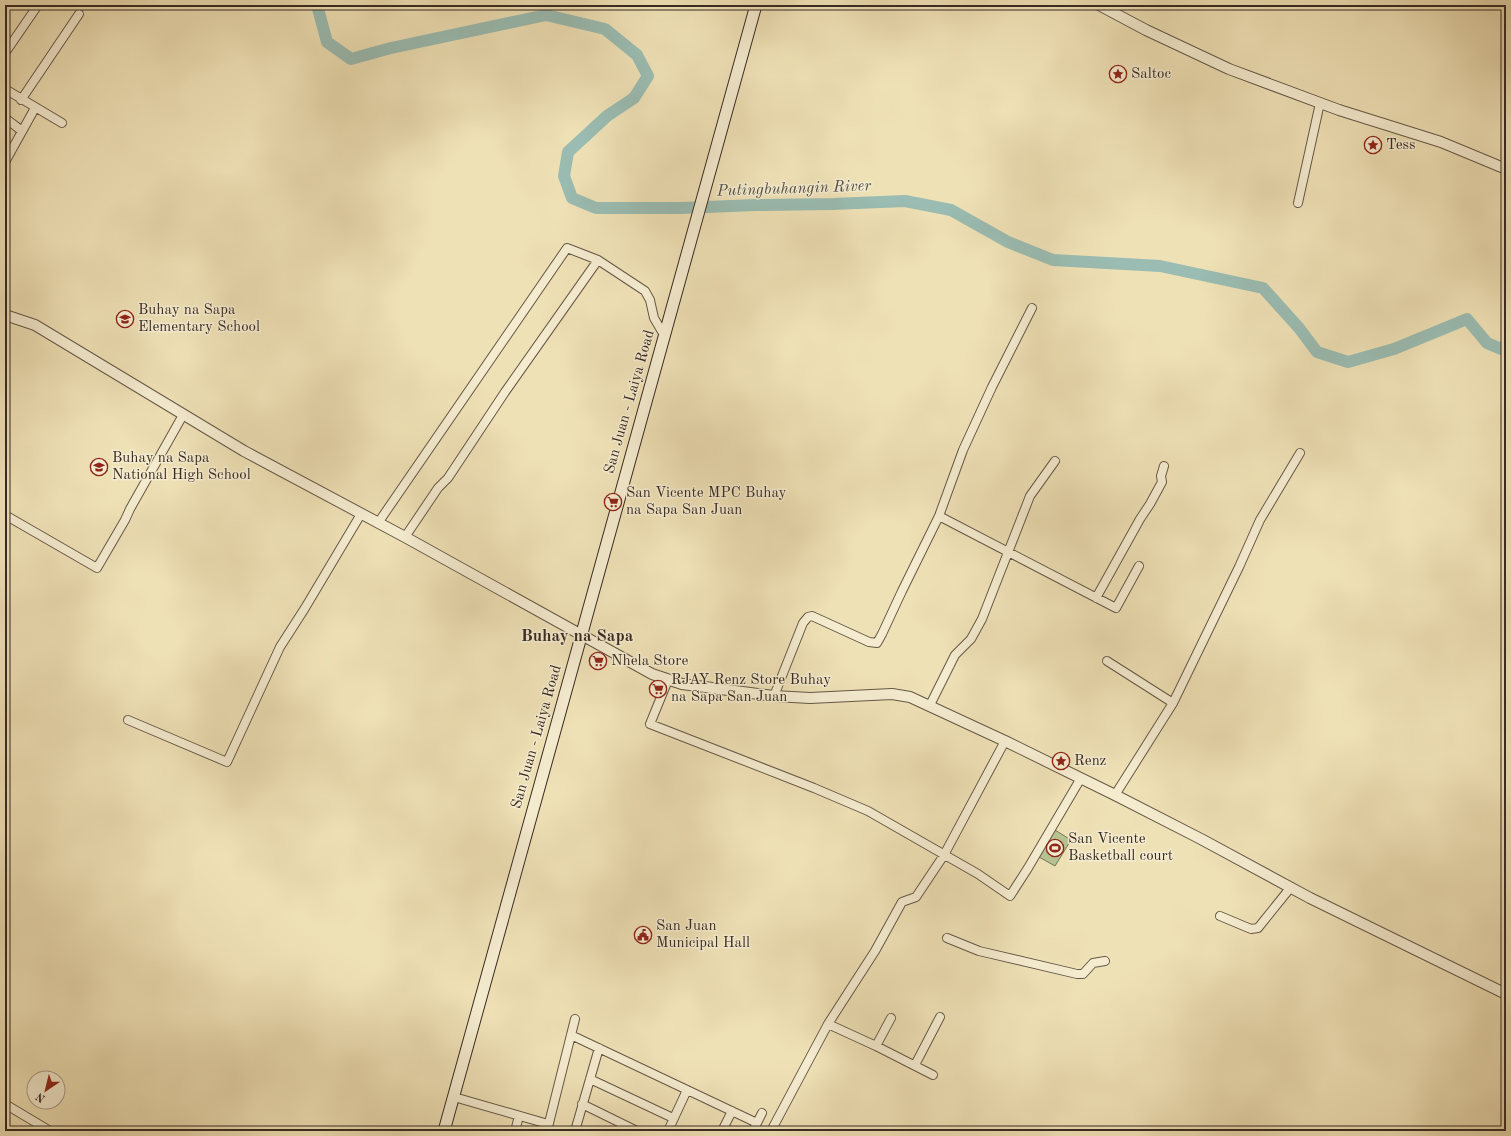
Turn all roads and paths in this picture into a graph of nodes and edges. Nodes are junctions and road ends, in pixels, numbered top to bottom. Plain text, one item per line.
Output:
1 (38, 5) edge
2 (756, 5) edge
3 (1099, 5) edge
4 (79, 14) dead end
5 (5, 53) edge
6 (5, 89) edge
7 (21, 100) junction
8 (1320, 103) junction
9 (35, 108) junction
10 (5, 118) edge
11 (62, 123) dead end
12 (22, 131) junction
13 (5, 162) edge
14 (1506, 169) edge
15 (1298, 203) dead end
16 (598, 260) junction
17 (1032, 308) dead end
18 (5, 315) edge
19 (664, 335) junction
20 (183, 415) junction
21 (1300, 453) dead end
22 (1055, 461) dead end
23 (1164, 466) dead end
24 (361, 514) junction
25 (5, 515) edge
26 (939, 516) junction
27 (378, 523) junction
28 (405, 537) junction
29 (1008, 552) junction
30 (1139, 566) dead end
31 (1096, 598) junction
32 (581, 634) junction
33 (1107, 661) dead end
34 (668, 680) junction
35 (774, 696) junction
36 (1173, 703) junction
37 (930, 705) junction
38 (128, 720) dead end
39 (1005, 741) junction
40 (1081, 778) junction
41 (1115, 795) junction
42 (944, 855) junction
43 (1291, 887) junction
44 (1220, 916) dead end
45 (947, 938) dead end
46 (1105, 961) dead end
47 (1506, 994) edge
48 (940, 1017) dead end
49 (891, 1018) dead end
50 (575, 1019) dead end
51 (828, 1024) junction
52 (571, 1035) junction
53 (876, 1046) junction
54 (599, 1048) junction
55 (915, 1065) junction
56 (933, 1075) dead end
57 (590, 1079) junction
58 (687, 1090) junction
59 (454, 1096) junction
60 (5, 1104) edge
61 (582, 1104) junction
62 (732, 1111) junction
63 (762, 1113) dead end
64 (520, 1116) junction
65 (674, 1118) junction
66 (757, 1123) junction
67 (548, 1128) edge
68 (576, 1130) edge
69 (50, 1131) edge
70 (444, 1131) edge
71 (516, 1131) edge
72 (637, 1131) edge
73 (668, 1131) edge
74 (722, 1131) edge
75 (753, 1131) edge
76 (772, 1131) edge

1 - 5 street
2 - 19 main road, San Juan - Laiya Road
3 - 8 street
4 - 7 street
6 - 7 street
7 - 9 street
8 - 14 street
8 - 15 street
9 - 11 street
9 - 12 street
10 - 12 street
12 - 13 street
16 - 19 street
16 - 27 street
16 - 28 street
17 - 26 street
18 - 20 street
19 - 32 main road, San Juan - Laiya Road
20 - 24 street
20 - 25 street
21 - 36 street
22 - 29 street
23 - 31 street
24 - 27 street
24 - 38 street
26 - 29 street
26 - 35 street
27 - 28 street
28 - 32 street
29 - 31 street
29 - 37 street
30 - 31 street
32 - 34 street
32 - 59 main road, San Juan - Laiya Road
33 - 36 street
34 - 35 street
34 - 42 street
35 - 37 street
36 - 41 street
37 - 39 street
39 - 40 street
39 - 42 street
40 - 41 street
40 - 42 street
41 - 43 street
42 - 51 street
43 - 44 street
43 - 47 street
45 - 46 street
48 - 55 street
49 - 53 street
50 - 52 street
51 - 53 street
51 - 76 street
52 - 54 street
52 - 67 street
53 - 55 street
54 - 57 street
54 - 58 street
55 - 56 street
57 - 61 street
57 - 65 street
58 - 62 street
58 - 65 street
59 - 64 street
59 - 70 main road, San Juan - Laiya Road
60 - 69 street
61 - 68 street
61 - 72 street
62 - 66 street
62 - 74 street
63 - 66 street
64 - 67 street
64 - 71 street
65 - 73 street
66 - 75 street

